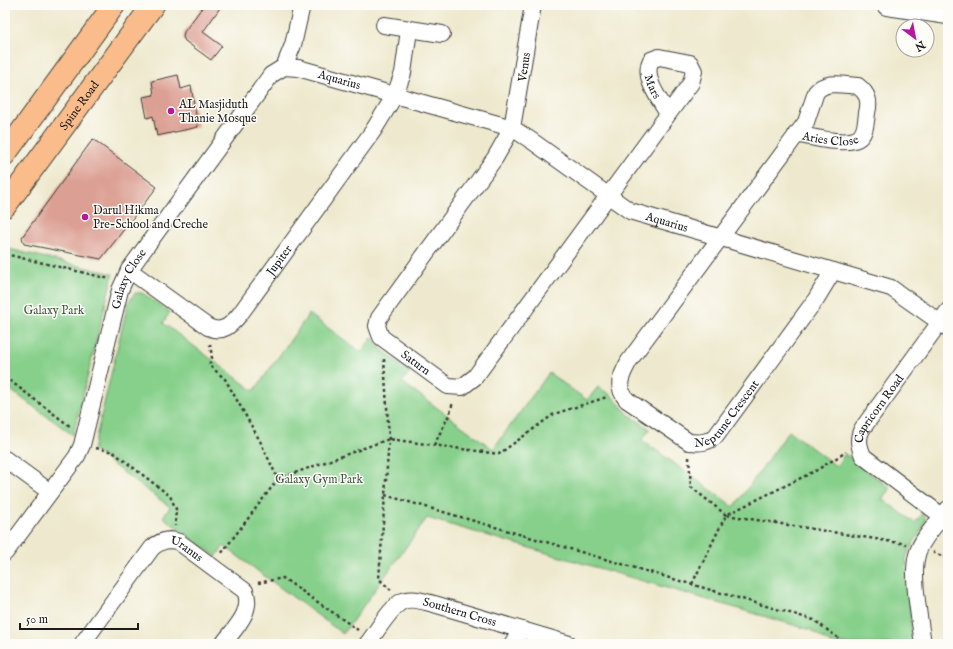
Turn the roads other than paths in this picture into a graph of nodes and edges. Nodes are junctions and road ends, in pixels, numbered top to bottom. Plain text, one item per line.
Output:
1 (114, 5) edge
2 (153, 5) edge
3 (302, 5) edge
4 (534, 5) edge
5 (887, 5) edge
6 (916, 7) edge
7 (948, 14) edge
8 (384, 25) dead end
9 (409, 30) junction
10 (442, 34) dead end
11 (284, 67) junction
12 (395, 95) junction
13 (668, 114) dead end
14 (512, 128) junction
15 (796, 134) junction
16 (5, 154) edge
17 (609, 197) junction
18 (5, 206) edge
19 (720, 237) junction
20 (832, 271) junction
21 (126, 276) junction
22 (945, 321) edge
23 (5, 459) edge
24 (50, 492) junction
25 (945, 512) edge
26 (5, 553) edge
27 (522, 630) junction
28 (369, 641) edge
29 (82, 644) edge
30 (223, 644) edge
31 (512, 644) edge
32 (569, 644) edge
33 (923, 644) edge

1 - 16 main road
2 - 18 main road, Spine Road
3 - 11 street
4 - 14 street, Venus
5 - 6 street
6 - 7 street
8 - 9 street
9 - 10 street
9 - 12 street
11 - 12 street, Aquarius
11 - 21 street, Galaxy Close
12 - 14 street, Aquarius
12 - 21 street, Jupiter
13 - 17 street
14 - 17 street, Aquarius
14 - 17 street, Saturn
15 - 15 street, Aries Close
15 - 19 street, Aries Close
17 - 19 street, Aquarius
19 - 20 street, Aquarius
19 - 20 street, Neptune Crescent
20 - 22 street, Aquarius
21 - 24 street, Galaxy Close
22 - 25 street, Capricorn Road
23 - 24 street
24 - 26 street, Galaxy Close
25 - 33 street, Capricorn Road
27 - 28 street, Southern Cross
27 - 31 street
27 - 32 street, Southern Cross
29 - 30 street, Uranus

